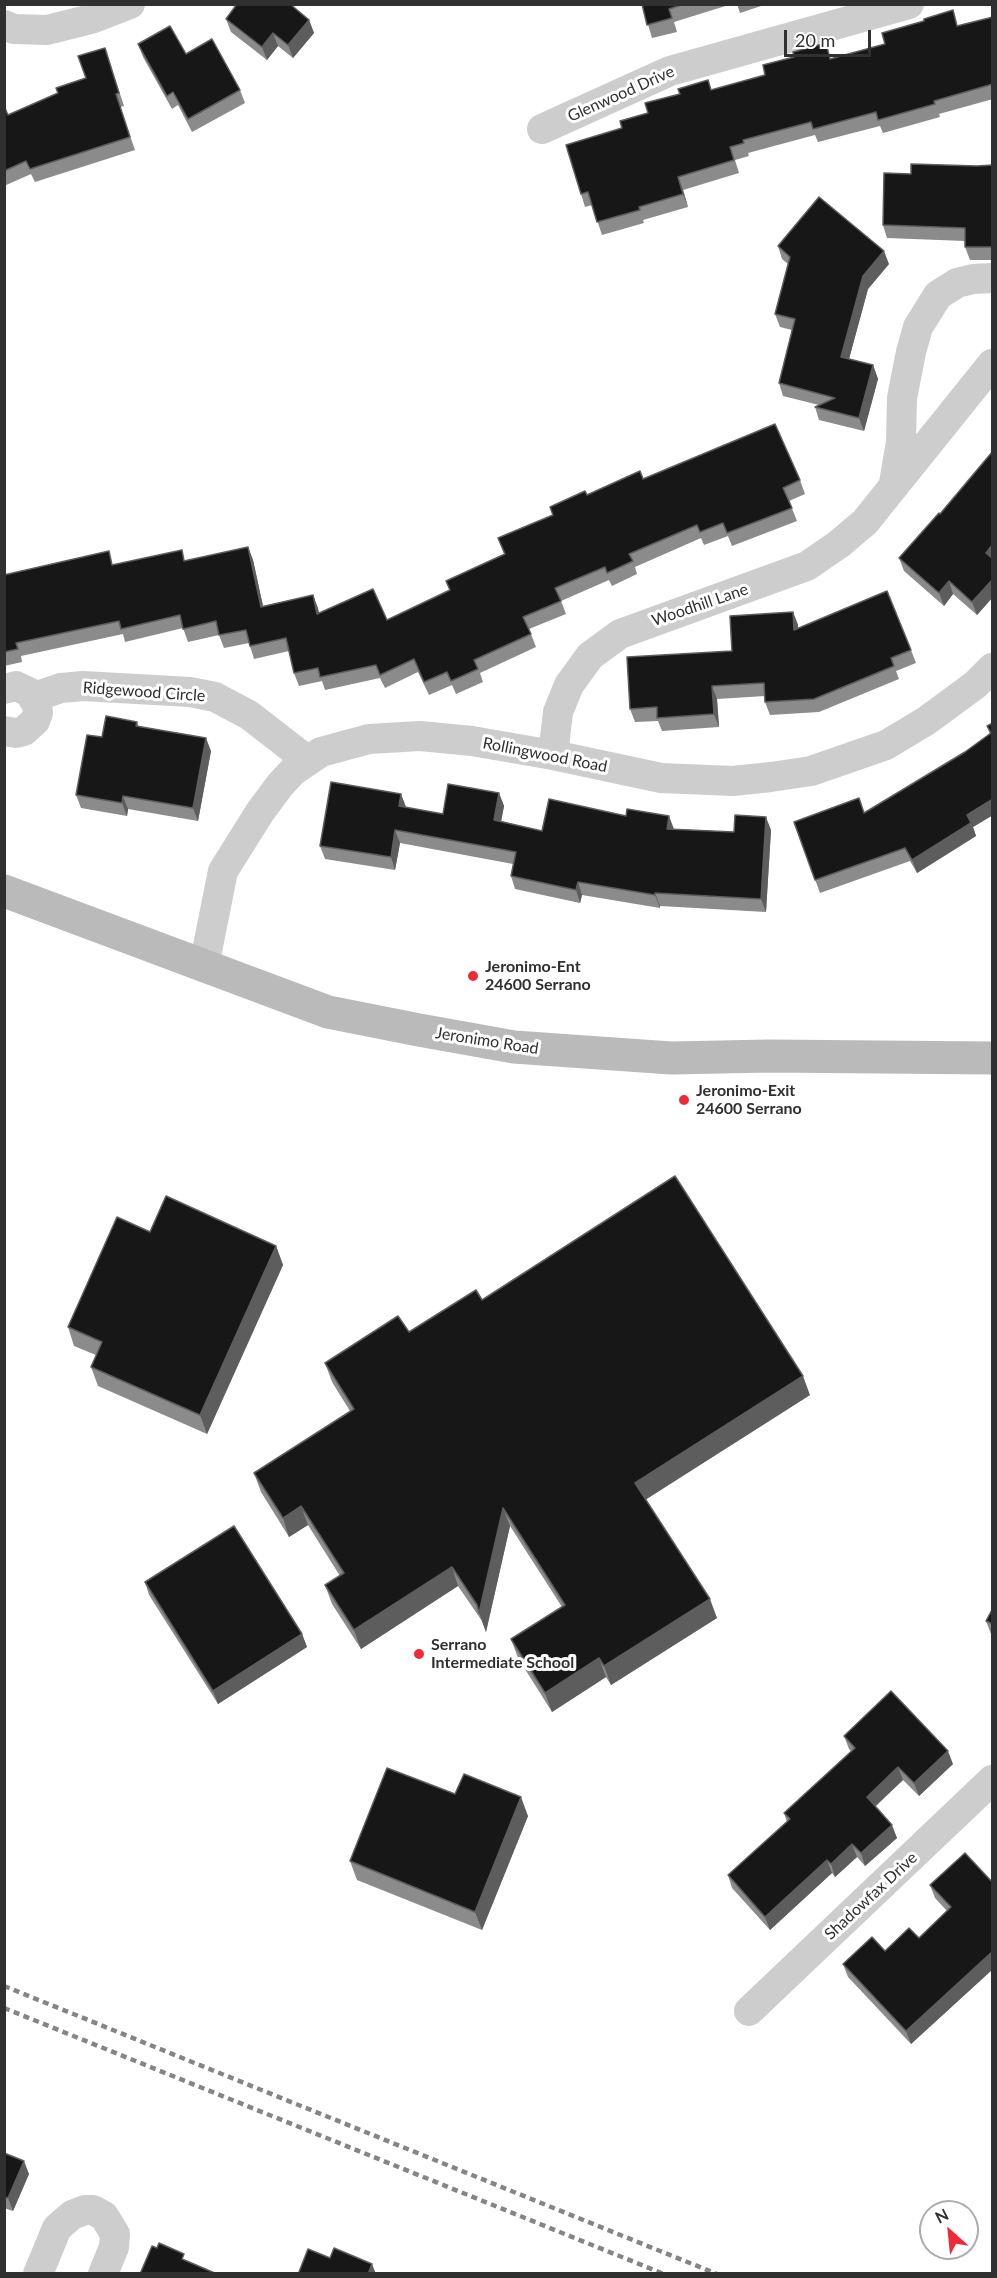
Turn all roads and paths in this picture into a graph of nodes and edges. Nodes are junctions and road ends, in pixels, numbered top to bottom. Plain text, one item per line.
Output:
1 (130, 4) edge
2 (909, 4) edge
3 (4, 25) edge
4 (542, 129) dead end
5 (993, 278) edge
6 (993, 364) edge
7 (893, 488) junction
8 (993, 668) edge
9 (4, 689) edge
10 (34, 697) junction
11 (4, 731) edge
12 (553, 755) junction
13 (307, 760) junction
14 (4, 891) edge
15 (204, 966) junction
16 (993, 1058) edge
17 (993, 1780) edge
18 (749, 2011) dead end
19 (38, 2274) edge
20 (103, 2274) edge

1 - 3 street
2 - 4 street, Glenwood Drive
5 - 7 street, Woodhill Lane
6 - 7 street, Woodhill Lane
7 - 12 street, Woodhill Lane
8 - 12 street, Rollingwood Road
9 - 10 street
10 - 11 street
10 - 13 street, Ridgewood Circle
12 - 13 street, Rollingwood Road
13 - 15 street, Rollingwood Road
14 - 15 main road, Jeronimo Road
15 - 16 main road, Jeronimo Road
17 - 18 street, Shadowfax Drive
19 - 20 street

